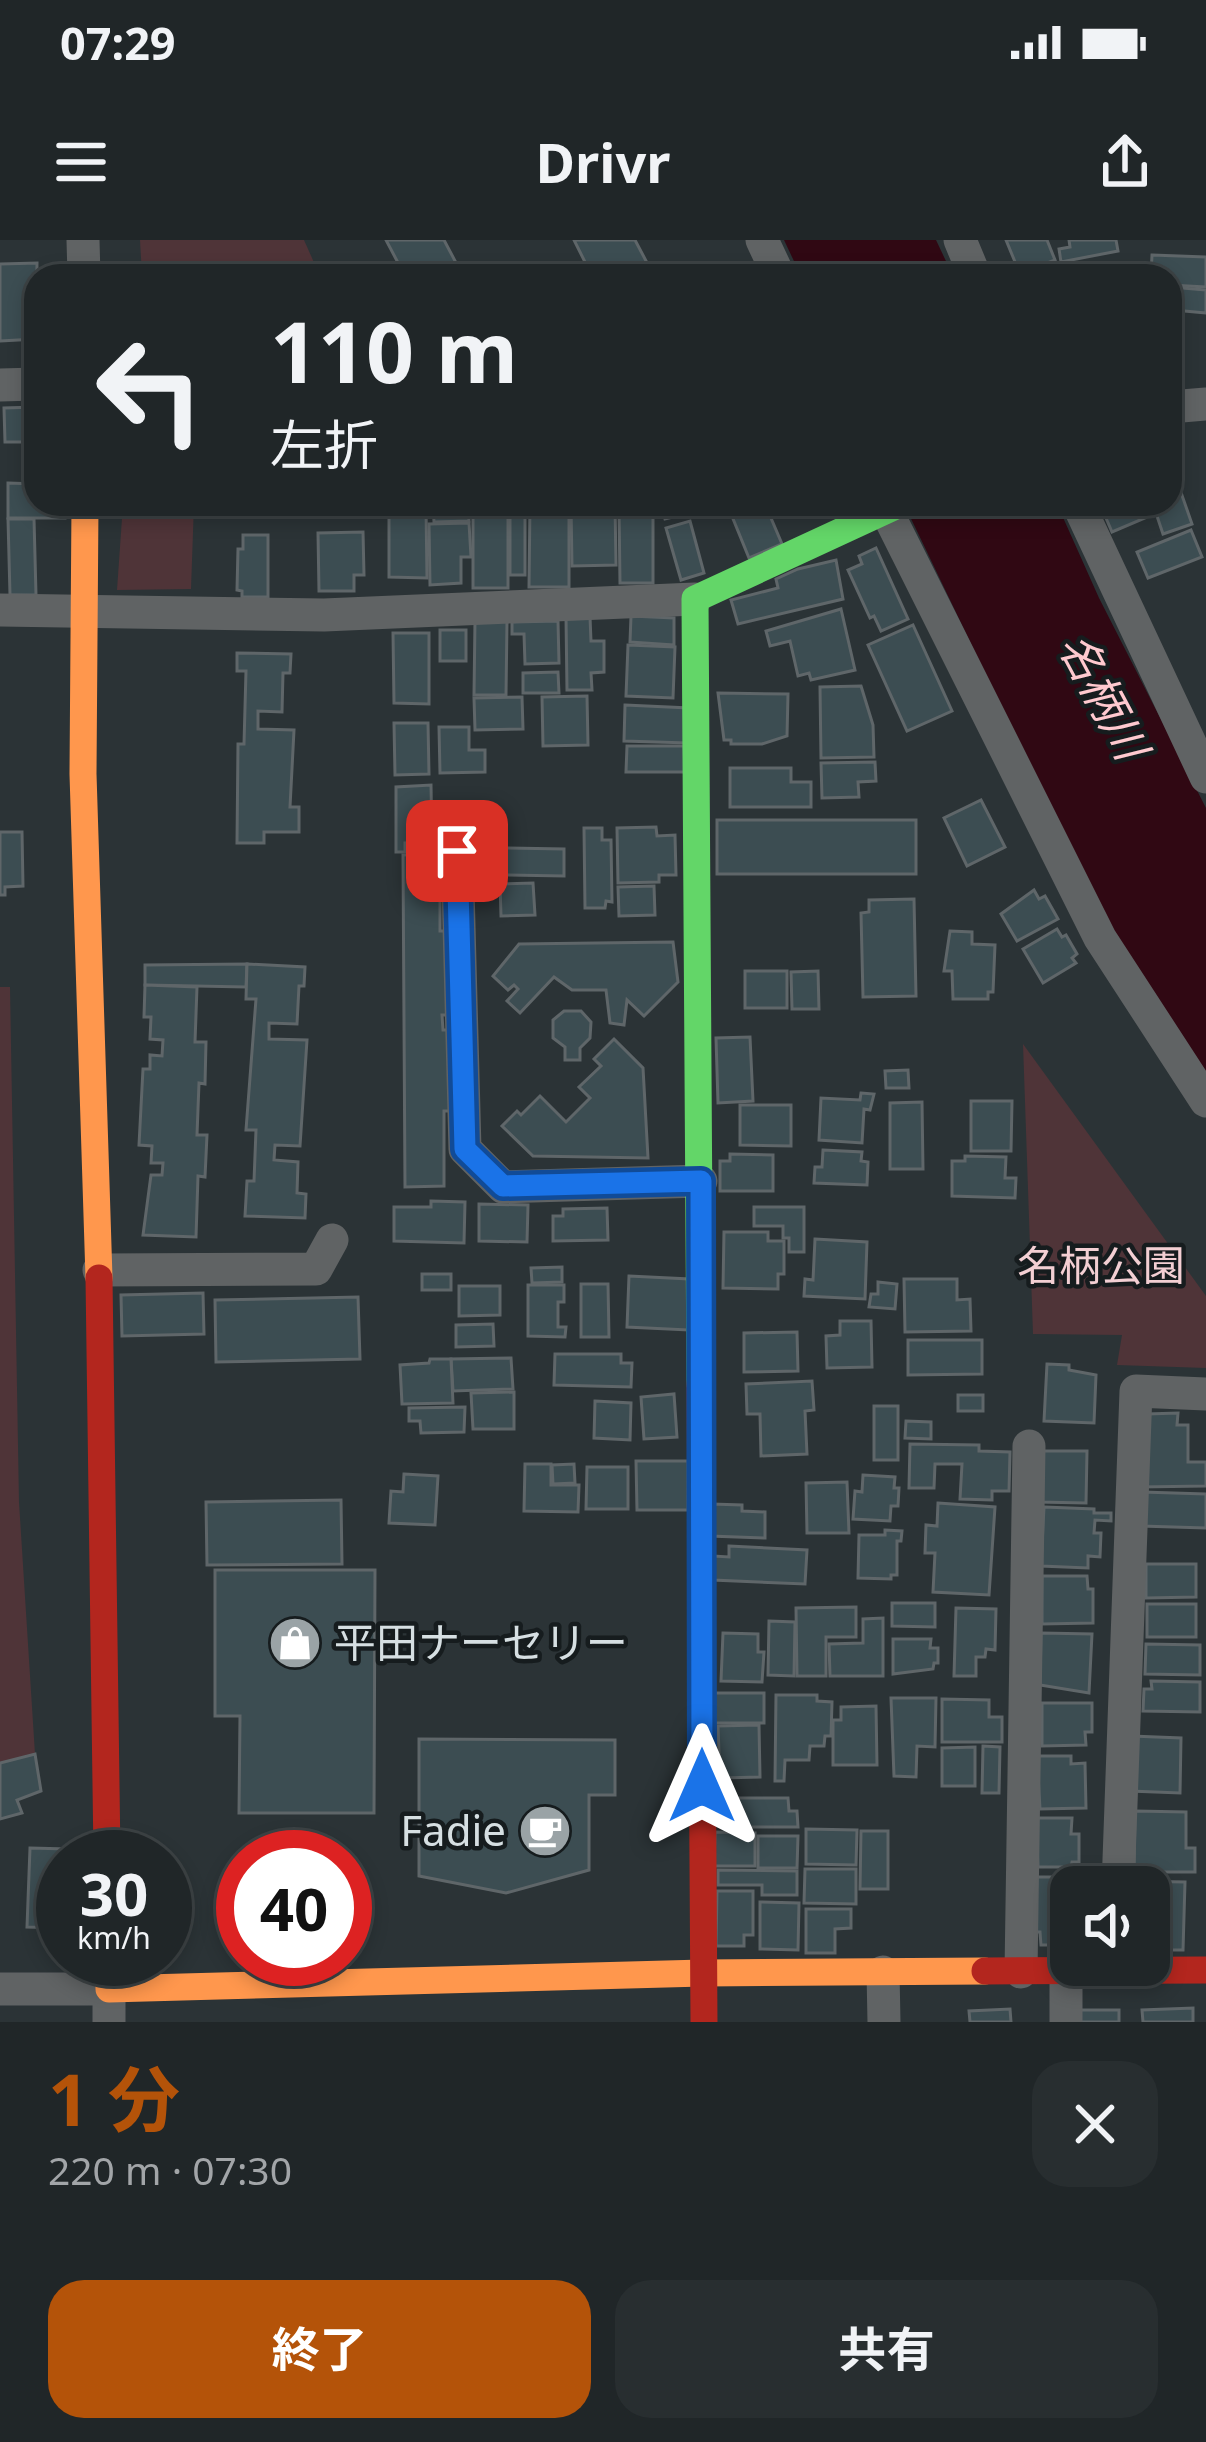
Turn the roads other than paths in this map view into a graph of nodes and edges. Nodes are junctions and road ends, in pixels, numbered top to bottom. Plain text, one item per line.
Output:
1 (85, 516) edge
2 (821, 516) edge
3 (872, 516) edge
4 (895, 516) edge
5 (1084, 516) edge
6 (831, 538) junction
7 (695, 599) junction
8 (84, 609) junction
9 (0, 610) edge
10 (1206, 777) edge
11 (457, 851) dead end
12 (1206, 1101) edge
13 (701, 1181) junction
14 (332, 1240) dead end
15 (99, 1270) junction
16 (1206, 1394) edge
17 (1029, 1446) dead end
18 (107, 1830) edge
19 (1119, 1866) edge
20 (1170, 1969) edge
21 (1206, 1970) edge
22 (883, 1972) junction
23 (1021, 1972) junction
24 (703, 1973) junction
25 (1050, 1973) edge
26 (1066, 1986) edge
27 (0, 1989) edge
28 (109, 1990) edge
29 (704, 2022) edge
30 (884, 2022) edge
31 (1066, 2022) edge

1 - 8 street
2 - 6 street
3 - 6 street
4 - 12 street
5 - 10 street
6 - 7 street
7 - 8 street
7 - 13 street
8 - 9 street
8 - 15 street
11 - 13 street
13 - 24 street
14 - 15 street
15 - 18 street
16 - 19 street
17 - 23 street
20 - 21 street
22 - 23 street
22 - 24 street
22 - 30 street
23 - 25 street
24 - 28 street
24 - 29 street
26 - 31 street
27 - 28 street

